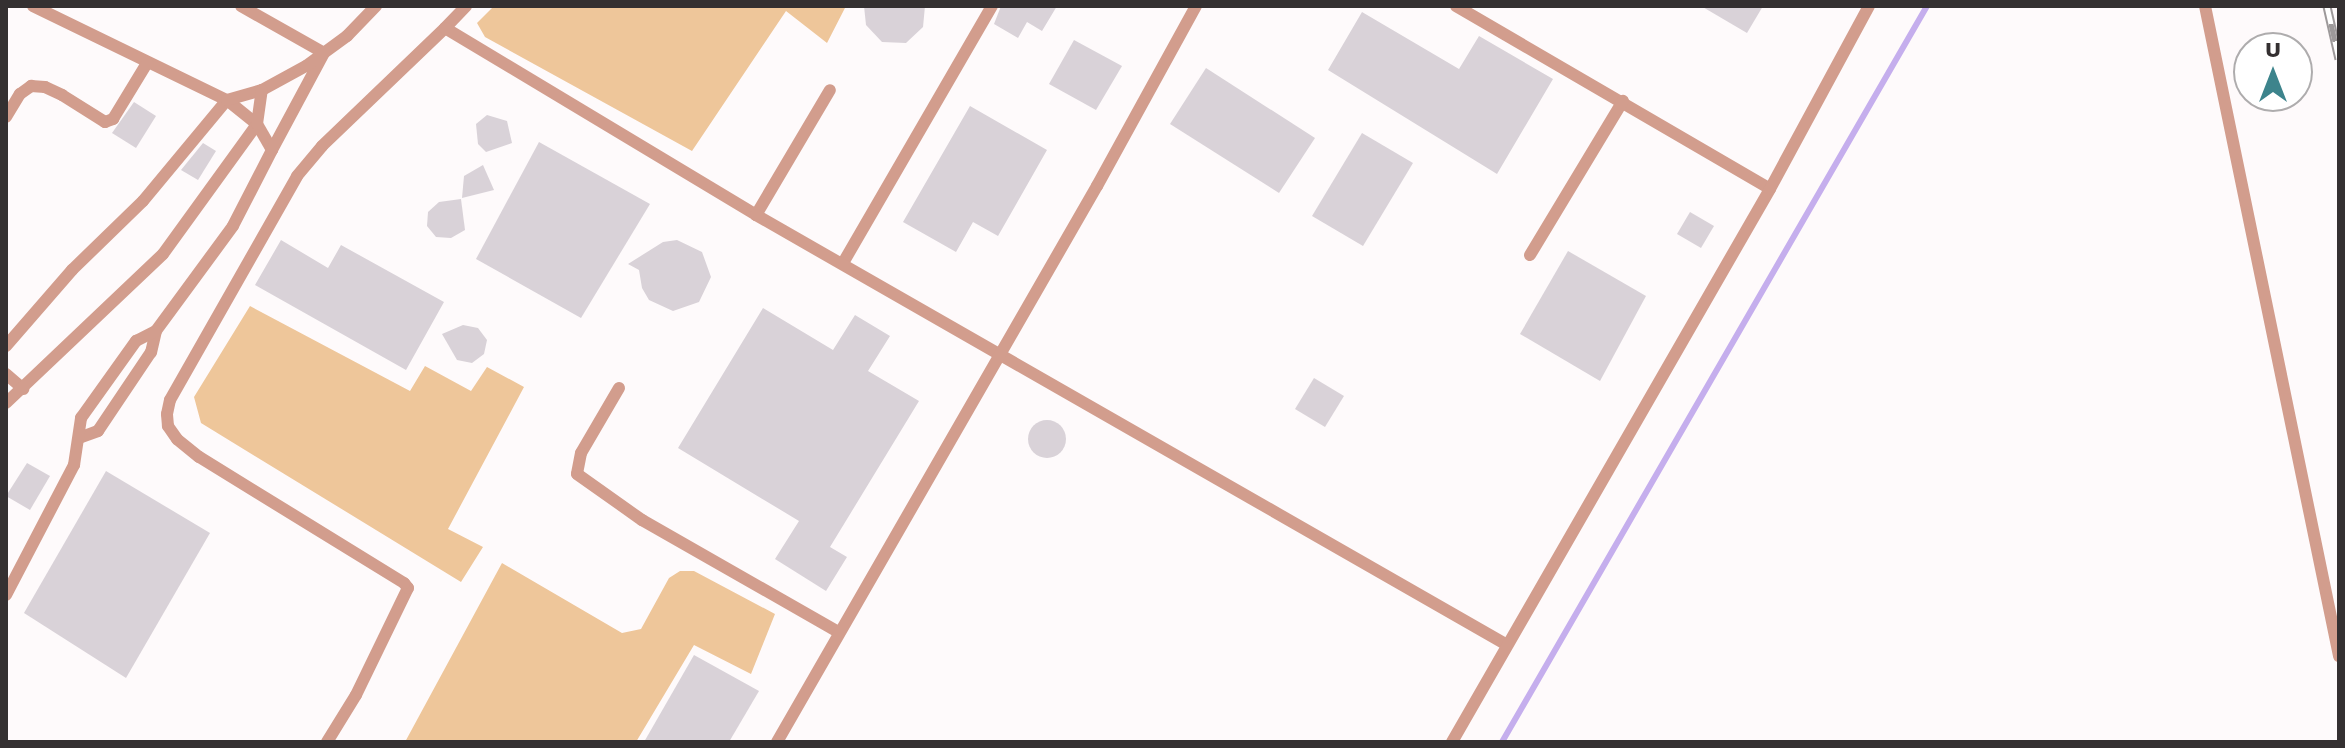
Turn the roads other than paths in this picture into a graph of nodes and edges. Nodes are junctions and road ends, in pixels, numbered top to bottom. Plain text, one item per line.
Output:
1 (33, 6) edge
2 (241, 6) edge
3 (376, 6) edge
4 (466, 6) edge
5 (992, 6) edge
6 (1196, 6) edge
7 (1456, 6) edge
8 (1869, 6) edge
9 (2205, 6) edge
10 (445, 28) junction
11 (324, 53) junction
12 (147, 63) junction
13 (262, 90) junction
14 (830, 90) dead end
15 (227, 100) junction
16 (1623, 101) junction
17 (6, 117) edge
18 (257, 124) junction
19 (272, 150) junction
20 (1770, 189) junction
21 (756, 215) junction
22 (1530, 255) dead end
23 (843, 263) junction
24 (156, 331) junction
25 (6, 346) edge
26 (1000, 355) junction
27 (6, 374) edge
28 (619, 388) dead end
29 (23, 389) junction
30 (6, 403) edge
31 (79, 438) junction
32 (6, 595) edge
33 (838, 632) junction
34 (1507, 645) junction
35 (2339, 656) edge
36 (327, 742) edge
37 (777, 742) edge
38 (1452, 742) edge

1 - 12 lane
2 - 11 lane
3 - 11 lane
4 - 10 lane
5 - 23 lane
6 - 26 lane
7 - 16 lane
8 - 20 lane
9 - 35 lane
10 - 21 lane
10 - 36 lane
11 - 13 lane
11 - 19 lane
12 - 15 lane
12 - 17 lane
13 - 15 lane
13 - 18 lane
14 - 21 lane
15 - 18 lane
15 - 25 lane
16 - 20 lane
16 - 22 lane
18 - 19 lane
18 - 29 lane
19 - 24 lane
20 - 34 lane
21 - 23 lane
23 - 26 lane
24 - 31 lane
24 - 31 lane
26 - 33 lane
26 - 34 lane
27 - 29 lane
28 - 33 lane
29 - 30 lane
31 - 32 lane
33 - 37 lane
34 - 38 lane

